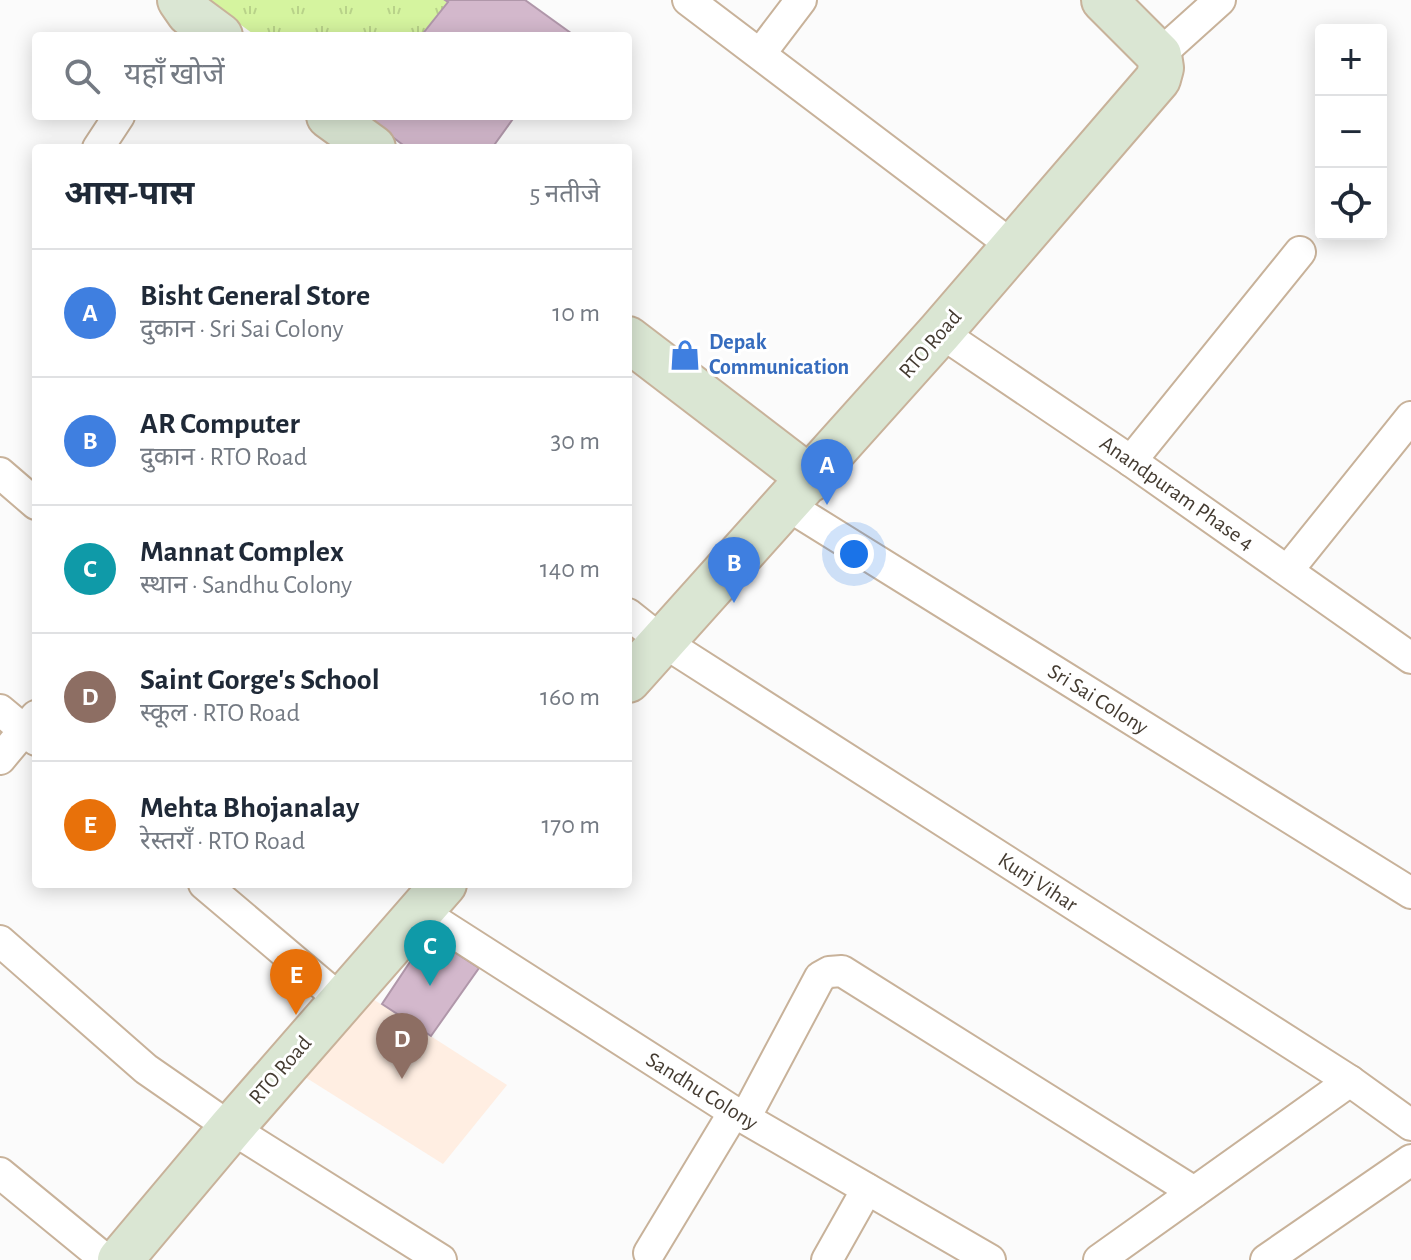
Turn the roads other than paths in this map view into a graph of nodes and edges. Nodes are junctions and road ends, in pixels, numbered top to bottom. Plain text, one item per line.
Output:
1 (688, 0) edge
2 (801, 0) edge
3 (1104, 0) edge
4 (1220, 0) edge
5 (760, 54) junction
6 (1159, 55) junction
7 (116, 120) edge
8 (334, 120) edge
9 (101, 144) edge
10 (368, 144) edge
11 (1014, 247) junction
12 (1300, 252) dead end
13 (940, 332) junction
14 (632, 343) edge
15 (1411, 417) edge
16 (1131, 461) junction
17 (0, 473) edge
18 (799, 492) junction
19 (32, 501) edge
20 (1288, 570) junction
21 (632, 617) edge
22 (662, 641) junction
23 (1411, 658) edge
24 (632, 675) edge
25 (0, 710) edge
26 (32, 729) edge
27 (0, 759) edge
28 (209, 888) edge
29 (1411, 893) edge
30 (432, 898) edge
31 (0, 941) edge
32 (341, 1000) junction
33 (1350, 1081) junction
34 (740, 1115) junction
35 (1411, 1125) edge
36 (231, 1128) junction
37 (1411, 1160) edge
38 (0, 1173) edge
39 (867, 1189) junction
40 (1194, 1192) junction
41 (649, 1253) dead end
42 (130, 1256) edge
43 (441, 1260) edge
44 (827, 1260) edge
45 (990, 1260) edge
46 (1099, 1260) edge
47 (1266, 1260) edge

1 - 5 street
2 - 5 street
3 - 6 street
4 - 6 street
5 - 11 street
6 - 11 street, RTO Road
7 - 9 street
8 - 10 street
11 - 13 street, RTO Road
12 - 16 street
13 - 16 street, Anandpuram Phase 4
13 - 18 street, RTO Road
14 - 18 street
15 - 20 street
16 - 20 street, Anandpuram Phase 4
17 - 19 street
18 - 22 street, RTO Road
18 - 29 street, Sri Sai Colony
20 - 23 street, Anandpuram Phase 4
21 - 22 street, Kunj Vihar
22 - 24 street, RTO Road
22 - 33 street, Kunj Vihar
25 - 26 street
26 - 27 street
28 - 32 street
30 - 32 street, RTO Road
30 - 34 street, Sandhu Colony
31 - 36 street
32 - 36 street, RTO Road
33 - 35 street, Kunj Vihar
33 - 40 street
34 - 39 street, Sandhu Colony
34 - 40 street
34 - 41 street
36 - 42 street, RTO Road
36 - 43 street
37 - 47 street
38 - 42 street
39 - 44 street
39 - 45 street, Sandhu Colony
40 - 46 street

